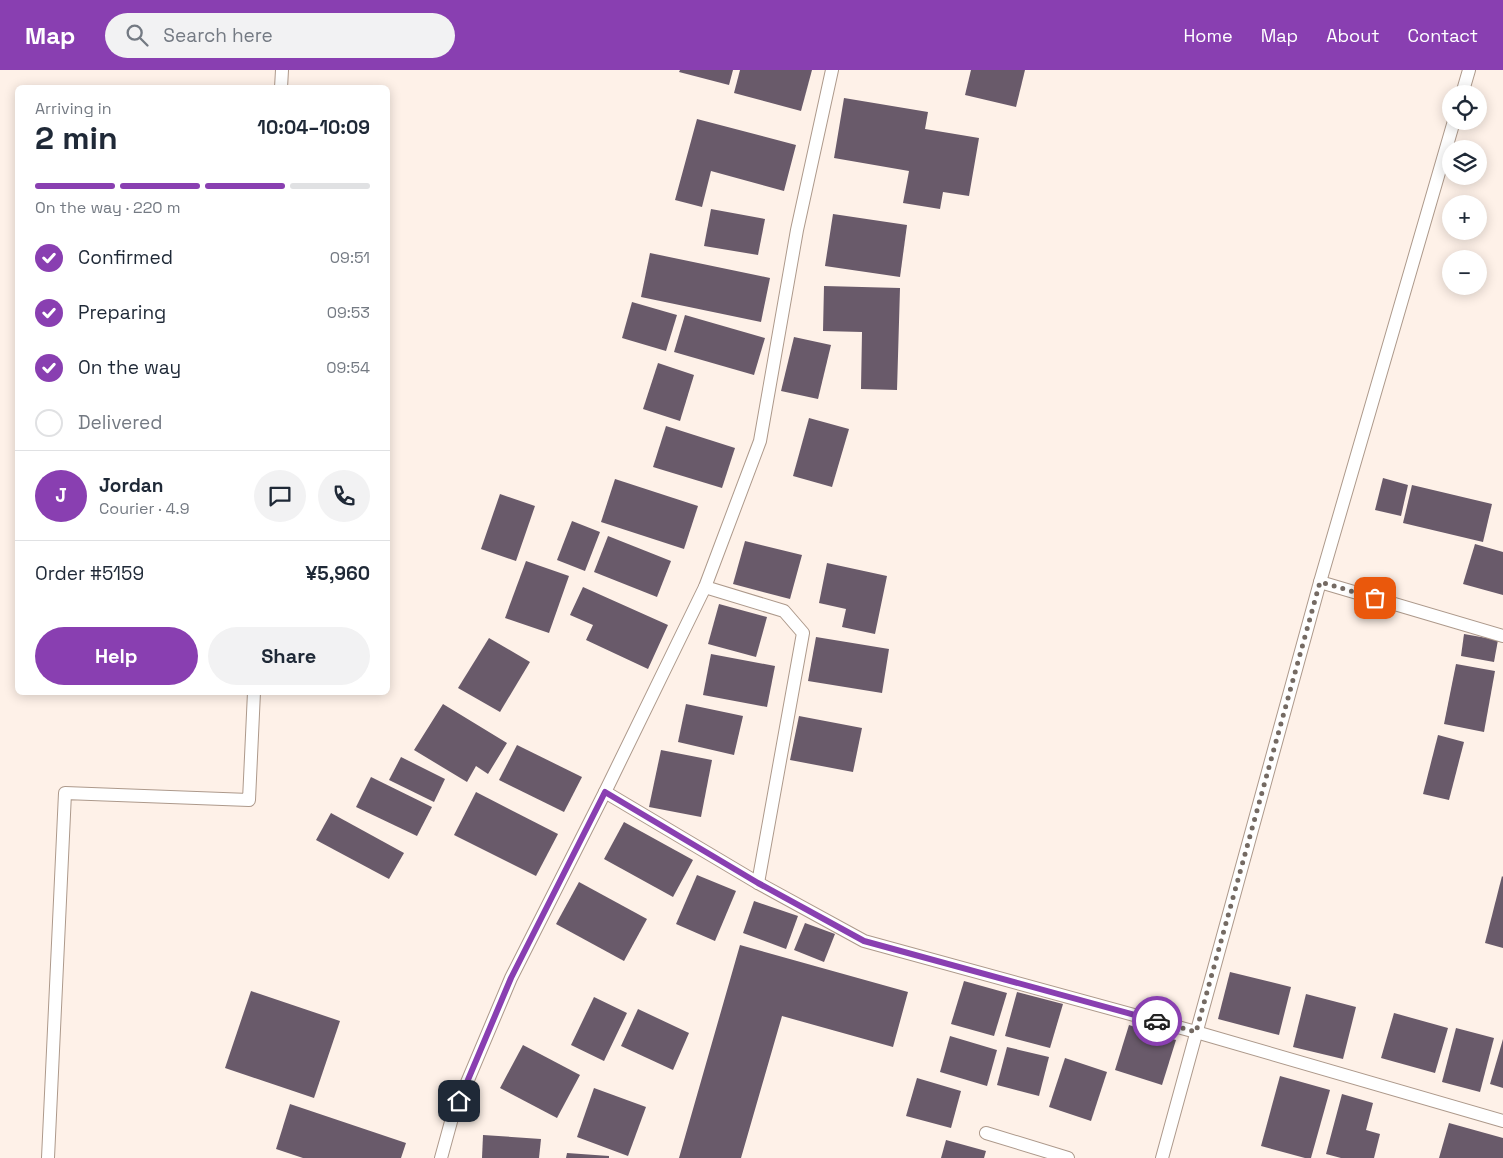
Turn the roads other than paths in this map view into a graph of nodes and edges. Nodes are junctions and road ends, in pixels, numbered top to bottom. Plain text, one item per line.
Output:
1 (282, 70) edge
2 (832, 70) edge
3 (1469, 70) edge
4 (281, 85) edge
5 (1465, 85) edge
6 (1451, 130) edge
7 (1320, 582) junction
8 (705, 587) junction
9 (1503, 636) edge
10 (254, 695) edge
11 (605, 792) junction
12 (758, 883) junction
13 (1196, 1032) junction
14 (1503, 1121) edge
15 (986, 1133) dead end
16 (48, 1158) edge
17 (441, 1158) edge
18 (1068, 1158) edge
19 (1162, 1158) edge

1 - 4 lane
2 - 8 lane
3 - 5 lane
6 - 7 lane
7 - 9 lane
7 - 13 lane
8 - 11 lane
8 - 12 lane
10 - 16 lane
11 - 12 lane
11 - 17 lane
12 - 13 lane
13 - 14 lane
13 - 19 lane
15 - 18 lane

